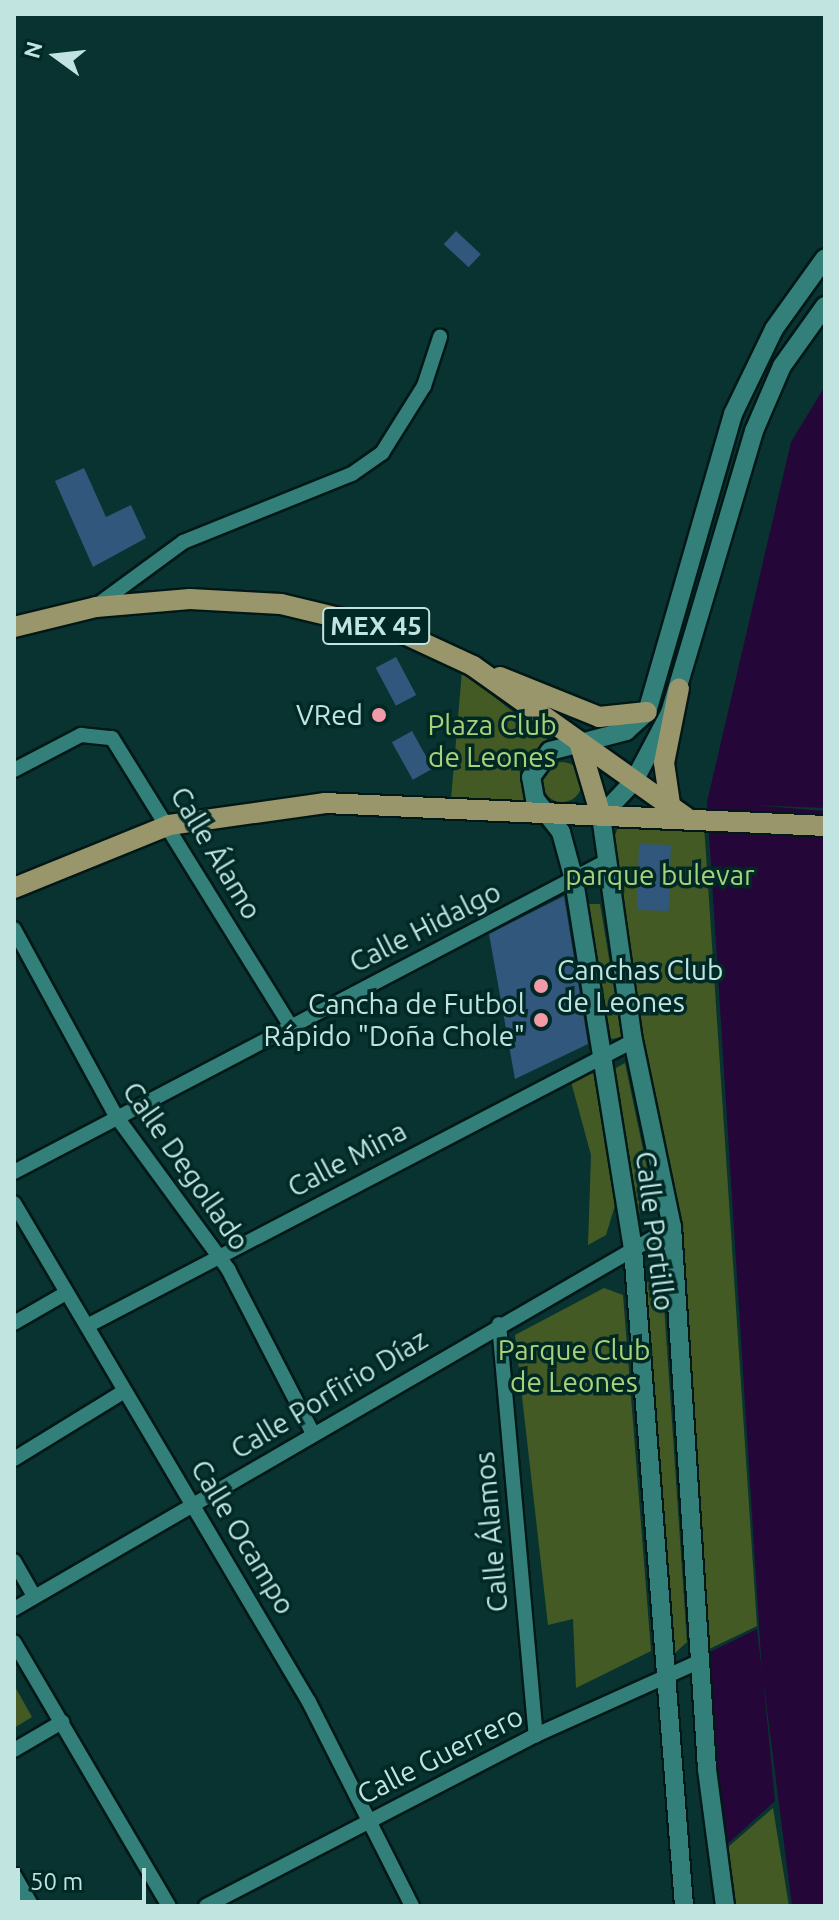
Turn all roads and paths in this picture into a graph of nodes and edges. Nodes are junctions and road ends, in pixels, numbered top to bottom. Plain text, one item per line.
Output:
1 (825, 258) edge
2 (825, 306) edge
3 (440, 337) dead end
4 (96, 607) junction
5 (14, 627) edge
6 (473, 666) junction
7 (679, 688) junction
8 (647, 712) junction
9 (580, 745) junction
10 (14, 770) edge
11 (634, 781) junction
12 (670, 804) junction
13 (546, 813) junction
14 (601, 816) junction
15 (692, 818) junction
16 (169, 825) junction
17 (825, 826) edge
18 (605, 862) junction
19 (574, 880) junction
20 (14, 888) edge
21 (14, 929) edge
22 (290, 1025) junction
23 (633, 1041) junction
24 (601, 1054) junction
25 (116, 1116) junction
26 (14, 1172) edge
27 (14, 1203) edge
28 (672, 1227) junction
29 (633, 1249) junction
30 (218, 1256) junction
31 (66, 1293) junction
32 (14, 1323) edge
33 (499, 1324) junction
34 (87, 1326) junction
35 (123, 1392) junction
36 (313, 1434) junction
37 (14, 1459) edge
38 (194, 1504) junction
39 (14, 1561) edge
40 (34, 1596) junction
41 (14, 1609) edge
42 (14, 1642) edge
43 (701, 1661) junction
44 (665, 1674) junction
45 (62, 1722) junction
46 (536, 1735) junction
47 (14, 1750) edge
48 (369, 1821) junction
49 (14, 1875) edge
50 (32, 1906) edge
51 (169, 1906) edge
52 (206, 1906) edge
53 (412, 1906) edge
54 (684, 1906) edge
55 (725, 1906) edge

1 - 8 street
2 - 7 street
3 - 4 street
4 - 5 main road, MEX 45
4 - 6 main road, MEX 45
6 - 8 main road
6 - 9 main road, MEX 45
7 - 11 street
7 - 12 main road
8 - 9 street, Calle Portillo
9 - 11 main road, MEX 45
9 - 13 street, Calle Portillo
9 - 14 main road
10 - 16 street, Calle Álamo
11 - 12 main road, MEX 45
11 - 14 street
12 - 15 main road, MEX 45
13 - 14 main road
13 - 16 main road
13 - 19 street, Calle Portillo
14 - 15 main road
14 - 18 street, Calle Portillo
15 - 17 main road
16 - 20 main road
16 - 22 street, Calle Álamo
18 - 19 street, Calle Hidalgo
18 - 23 street, Calle Portillo
19 - 22 street, Calle Hidalgo
19 - 24 street, Calle Portillo
21 - 25 street, Calle Degollado
22 - 25 street, Calle Hidalgo
23 - 24 street, Calle Mina
23 - 28 street, Calle Portillo
24 - 29 street, Calle Portillo
24 - 30 street, Calle Mina
25 - 26 street, Calle Hidalgo
25 - 30 street, Calle Degollado
27 - 31 street, Calle Ocampo
28 - 29 street, Calle Porfirio Díaz
28 - 43 street, Calle Portillo
29 - 33 street, Calle Porfirio Díaz
29 - 44 street, Calle Portillo
30 - 34 street, Calle Mina
30 - 36 street, Calle Degollado
31 - 32 street
31 - 34 street, Calle Ocampo
33 - 36 street, Calle Porfirio Díaz
33 - 46 street, Calle Álamos
34 - 35 street, Calle Ocampo
35 - 37 street
35 - 38 street, Calle Ocampo
36 - 38 street, Calle Porfirio Díaz
38 - 40 street, Calle Porfirio Díaz
38 - 48 street, Calle Ocampo
39 - 40 street
40 - 41 street, Calle Porfirio Díaz
42 - 45 street
43 - 44 street, Calle Guerrero
43 - 55 street, Calle Portillo
44 - 46 street, Calle Guerrero
44 - 54 street, Calle Portillo
45 - 47 street
45 - 51 street
46 - 48 street, Calle Guerrero
48 - 52 street, Calle Guerrero
48 - 53 street, Calle Ocampo
49 - 50 street

